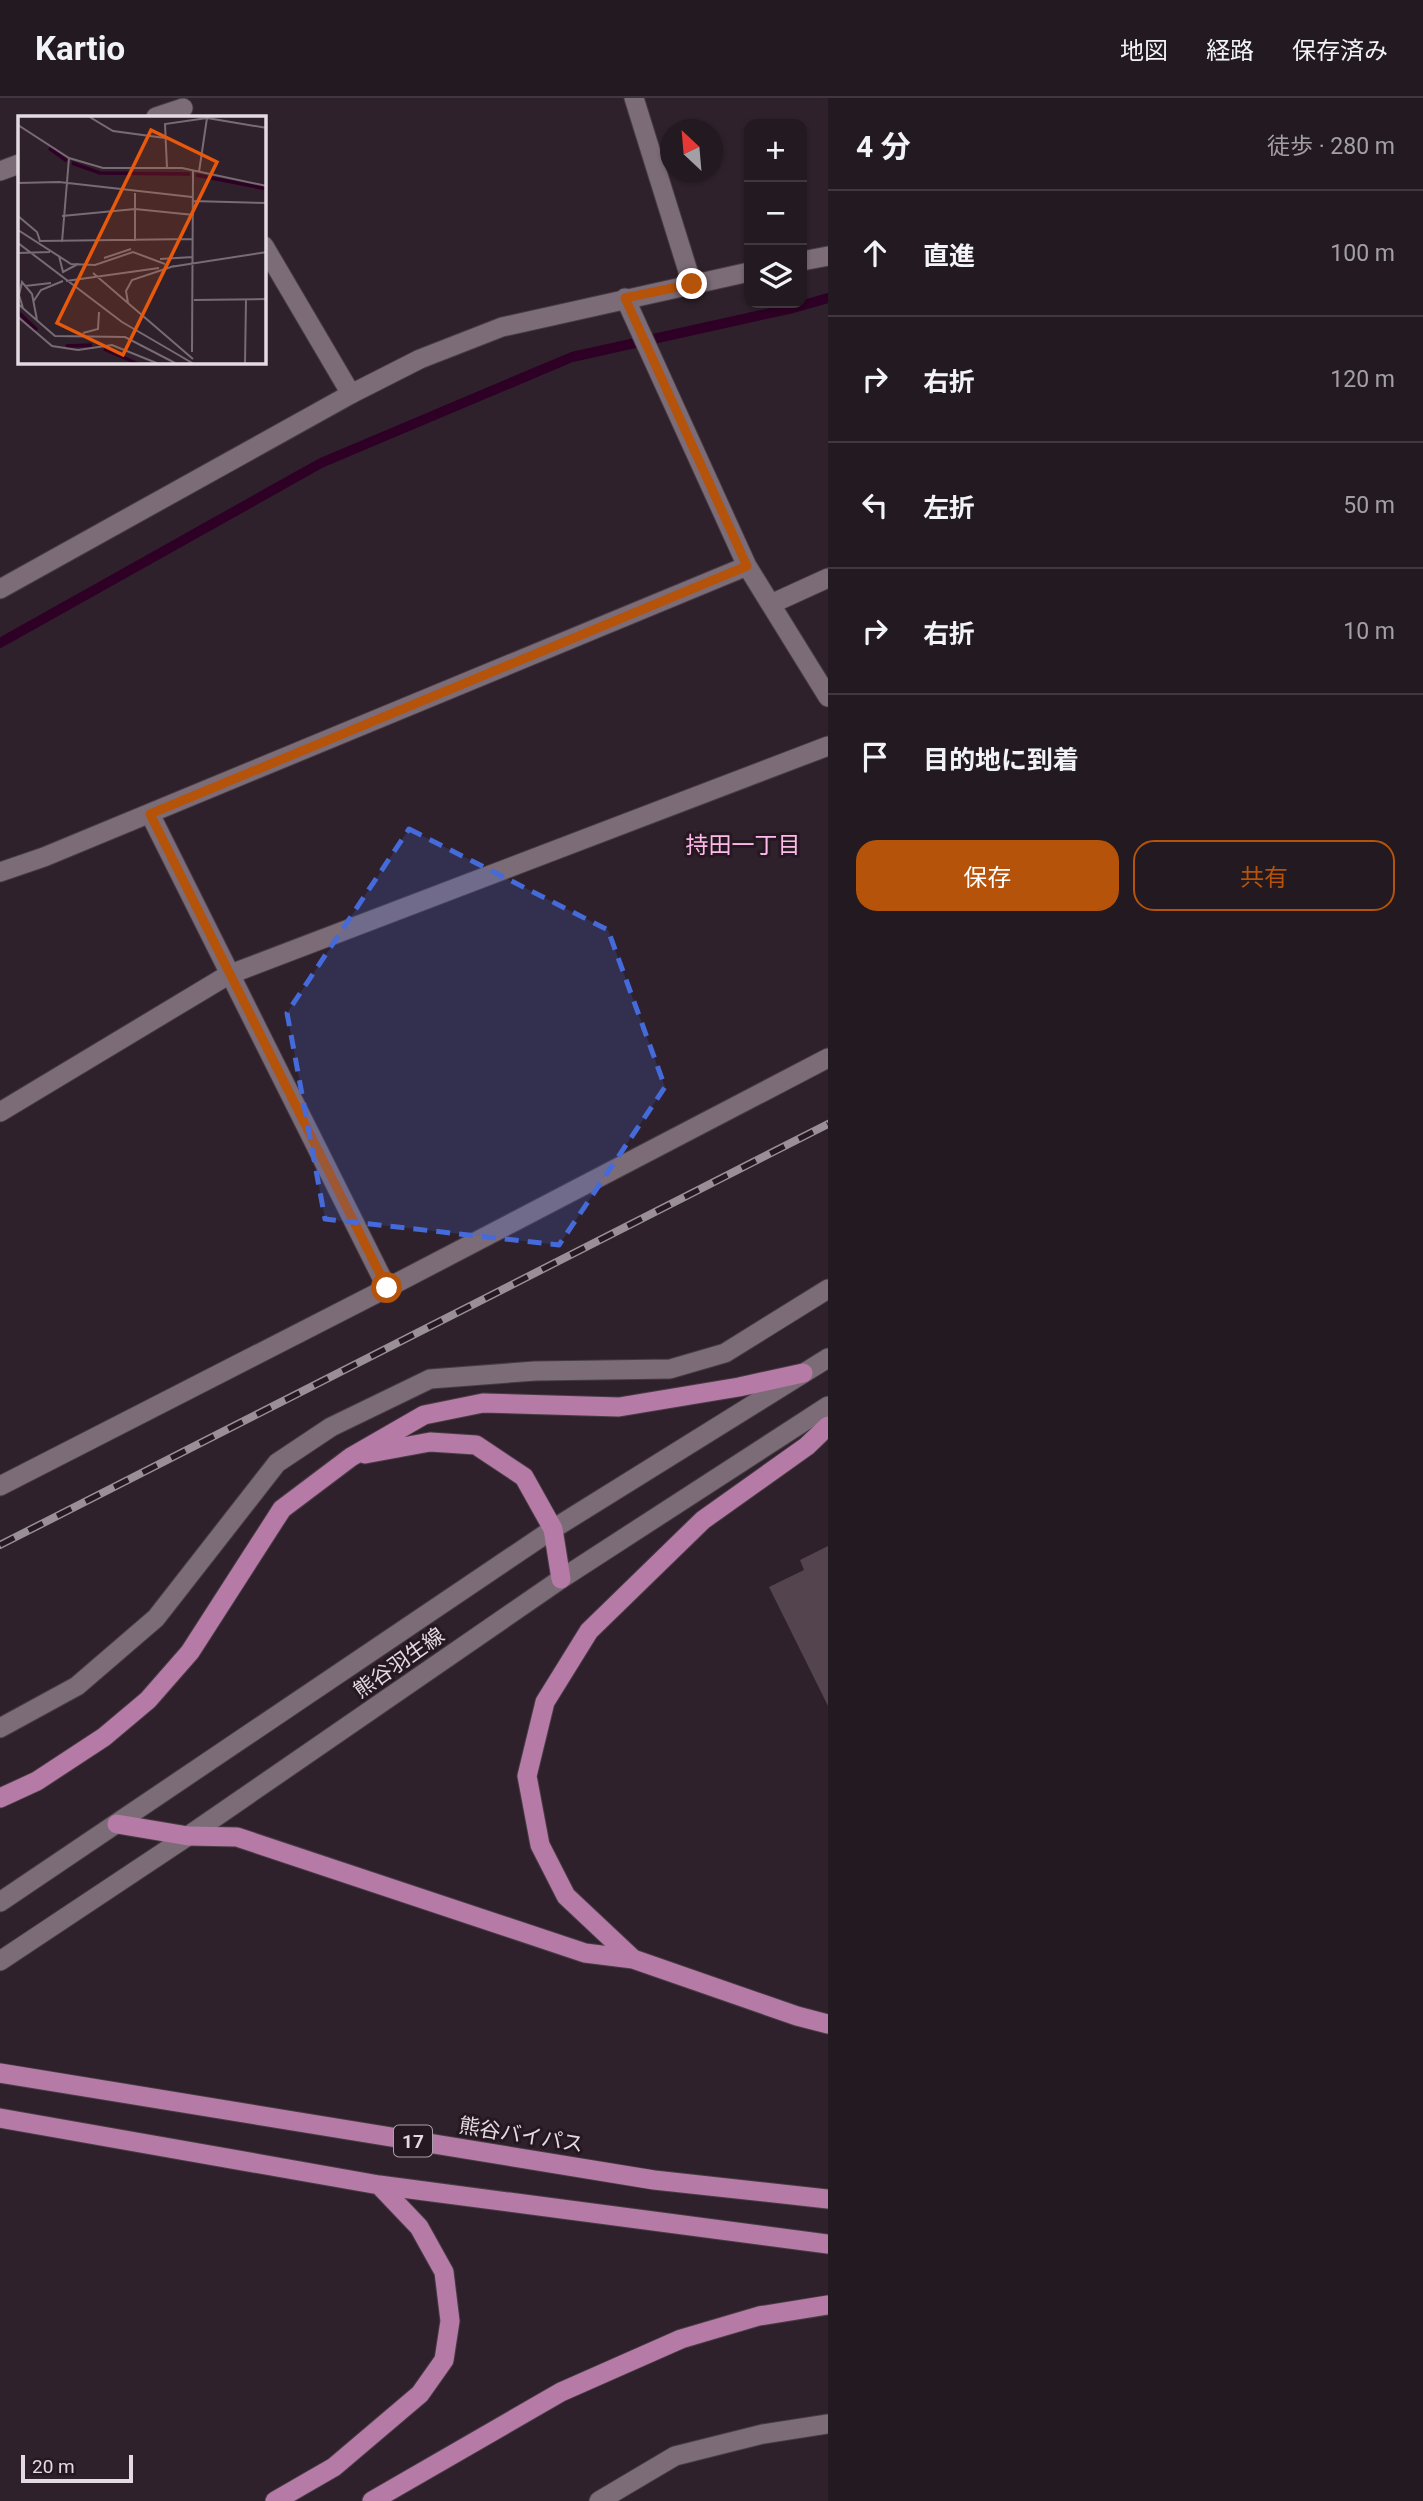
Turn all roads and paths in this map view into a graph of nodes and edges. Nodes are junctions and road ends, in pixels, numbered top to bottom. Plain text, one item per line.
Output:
1 (634, 98) edge
2 (183, 108) edge
3 (159, 116) edge
4 (18, 164) edge
5 (0, 171) edge
6 (266, 249) edge
7 (828, 256) edge
8 (807, 260) edge
9 (744, 273) edge
10 (692, 284) junction
11 (625, 298) junction
12 (351, 394) junction
13 (747, 566) junction
14 (828, 578) edge
15 (0, 589) edge
16 (771, 604) junction
17 (828, 697) edge
18 (828, 746) edge
19 (150, 814) junction
20 (0, 872) edge
21 (229, 975) junction
22 (828, 1058) edge
23 (0, 1112) edge
24 (387, 1288) junction
25 (828, 1289) edge
26 (828, 1358) edge
27 (803, 1373) junction
28 (828, 1406) edge
29 (828, 1426) edge
30 (351, 1457) junction
31 (0, 1486) edge
32 (553, 1529) junction
33 (561, 1579) junction
34 (0, 1728) edge
35 (0, 1798) edge
36 (117, 1824) junction
37 (188, 1836) junction
38 (0, 1902) edge
39 (632, 1959) junction
40 (0, 1961) edge
41 (828, 2024) edge
42 (0, 2073) edge
43 (0, 2118) edge
44 (379, 2185) junction
45 (828, 2199) edge
46 (828, 2244) edge
47 (828, 2305) edge
48 (828, 2424) edge
49 (275, 2501) edge
50 (372, 2501) edge
51 (599, 2501) edge

1 - 10 street
2 - 3 street
4 - 5 street
6 - 12 street
7 - 8 street
9 - 10 street
10 - 11 street
11 - 12 street
11 - 13 street
12 - 15 street
13 - 16 street
13 - 19 street
14 - 16 street
16 - 17 street
18 - 21 street
19 - 20 street
19 - 21 street
21 - 23 street
21 - 24 street
22 - 24 street
24 - 31 street
25 - 34 street
26 - 27 street, 熊谷羽生線
27 - 30 highway
27 - 32 street, 熊谷羽生線
28 - 33 street, 熊谷羽生線
29 - 39 highway
30 - 32 highway
30 - 35 highway
32 - 33 highway
32 - 36 street, 熊谷羽生線
33 - 37 street, 熊谷羽生線
36 - 37 highway
36 - 38 street, 熊谷羽生線
37 - 39 highway
37 - 40 street, 熊谷羽生線
39 - 41 highway
42 - 45 highway, 熊谷バイパス / 17
43 - 44 highway, 17
44 - 46 highway, 17
44 - 49 highway
47 - 50 highway
48 - 51 street

